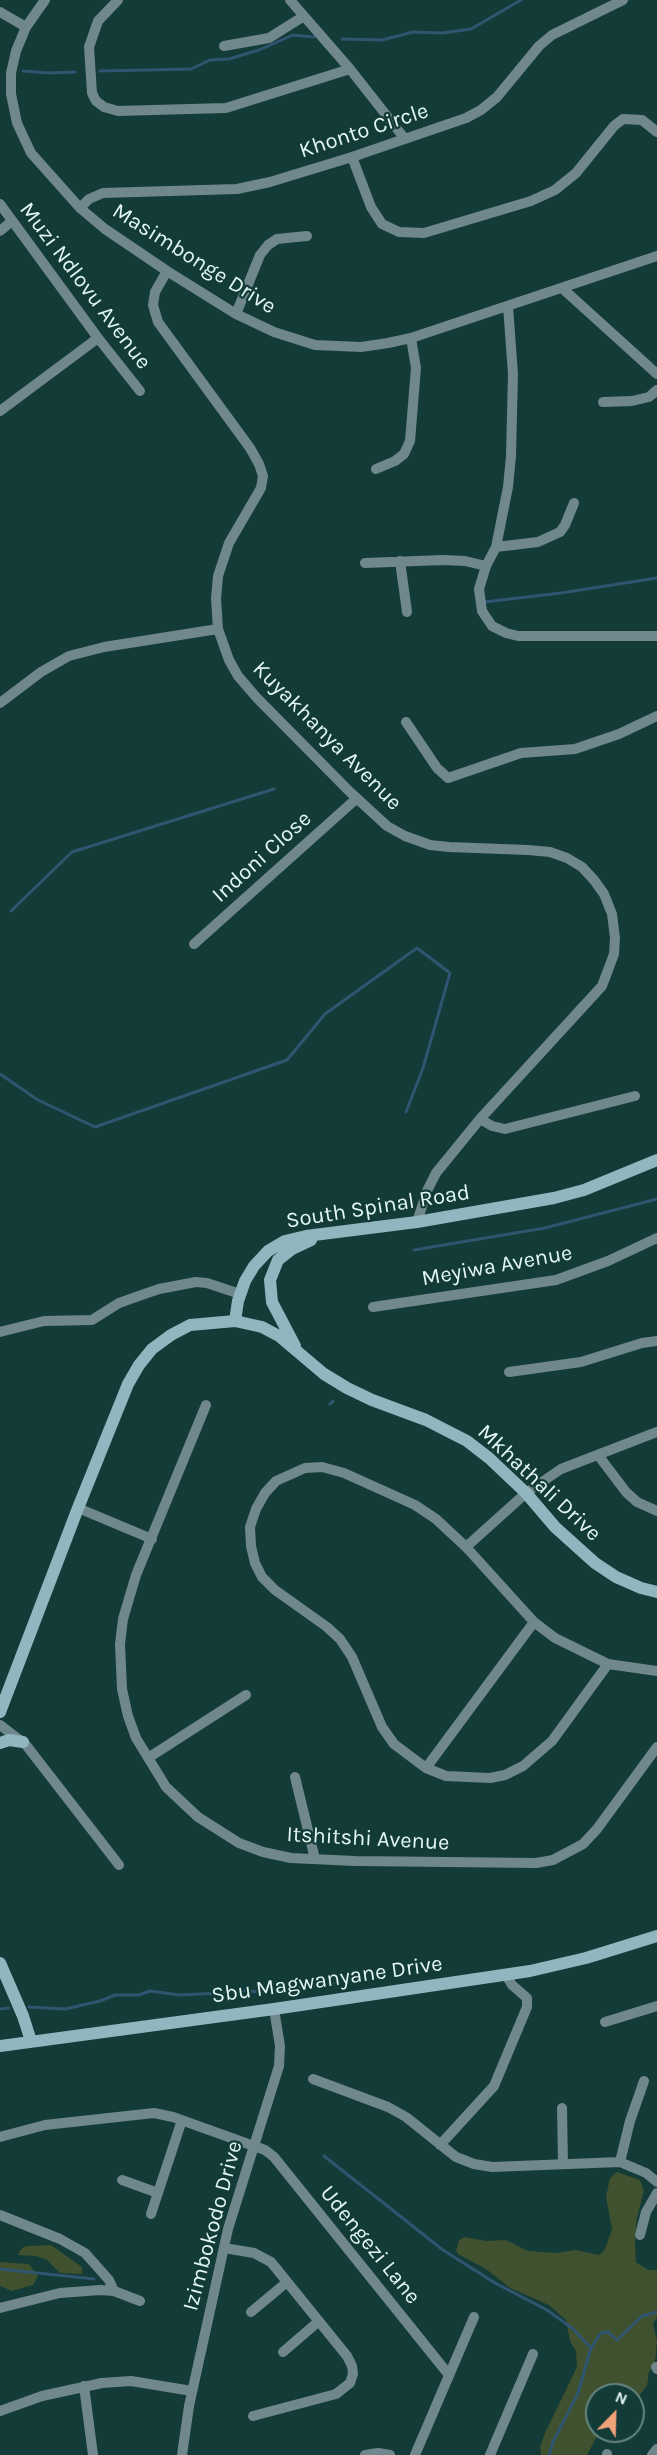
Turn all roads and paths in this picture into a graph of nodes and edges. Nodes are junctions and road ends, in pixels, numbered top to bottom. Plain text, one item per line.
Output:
1 (45, 0) edge
2 (118, 0) edge
3 (291, 0) edge
4 (623, 0) edge
5 (0, 12) edge
6 (304, 16) junction
7 (26, 27) junction
8 (224, 46) dead end
9 (350, 69) junction
10 (657, 132) edge
11 (405, 139) junction
12 (352, 157) junction
13 (0, 204) edge
14 (80, 208) junction
15 (12, 221) junction
16 (0, 231) edge
17 (307, 236) dead end
18 (657, 256) edge
19 (167, 271) junction
20 (562, 288) junction
21 (508, 306) junction
22 (236, 314) junction
23 (98, 338) junction
24 (411, 338) junction
25 (657, 374) edge
26 (657, 390) edge
27 (140, 392) dead end
28 (603, 402) dead end
29 (0, 411) edge
30 (376, 469) dead end
31 (574, 503) dead end
32 (496, 547) junction
33 (400, 561) junction
34 (364, 563) dead end
35 (486, 566) junction
36 (407, 612) dead end
37 (218, 629) junction
38 (657, 636) edge
39 (0, 703) edge
40 (657, 716) edge
41 (406, 723) dead end
42 (356, 799) junction
43 (194, 944) dead end
44 (635, 1096) dead end
45 (480, 1119) junction
46 (657, 1160) edge
47 (417, 1222) junction
48 (323, 1234) junction
49 (657, 1238) edge
50 (240, 1294) junction
51 (373, 1307) dead end
52 (235, 1321) junction
53 (0, 1332) edge
54 (657, 1341) edge
55 (298, 1352) junction
56 (509, 1372) dead end
57 (206, 1405) dead end
58 (657, 1432) edge
59 (598, 1455) junction
60 (526, 1493) junction
61 (78, 1508) junction
62 (657, 1511) edge
63 (152, 1539) junction
64 (466, 1547) junction
65 (657, 1592) edge
66 (534, 1622) junction
67 (608, 1664) junction
68 (657, 1671) edge
69 (246, 1695) dead end
70 (0, 1712) edge
71 (0, 1725) edge
72 (23, 1742) junction
73 (0, 1743) edge
74 (657, 1747) edge
75 (148, 1758) junction
76 (426, 1768) junction
77 (295, 1778) dead end
78 (315, 1859) junction
79 (119, 1865) dead end
80 (657, 1936) edge
81 (0, 1963) edge
82 (507, 1975) junction
83 (657, 2006) edge
84 (274, 2009) junction
85 (605, 2022) dead end
86 (31, 2042) junction
87 (0, 2046) edge
88 (313, 2079) dead end
89 (644, 2081) dead end
90 (562, 2108) dead end
91 (183, 2120) junction
92 (1, 2139) edge
93 (255, 2145) junction
94 (440, 2145) junction
95 (620, 2162) junction
96 (563, 2164) junction
97 (122, 2180) dead end
98 (657, 2182) edge
99 (158, 2193) junction
100 (657, 2193) edge
101 (0, 2214) edge
102 (151, 2214) dead end
103 (640, 2235) dead end
104 (224, 2248) junction
105 (287, 2282) junction
106 (114, 2291) junction
107 (140, 2301) dead end
108 (0, 2308) edge
109 (251, 2312) dead end
110 (474, 2317) dead end
111 (319, 2321) junction
112 (283, 2352) dead end
113 (533, 2354) dead end
114 (449, 2375) junction
115 (84, 2386) junction
116 (192, 2391) junction
117 (0, 2411) edge
118 (253, 2416) dead end
119 (657, 2449) edge
120 (93, 2455) edge
121 (182, 2455) edge
122 (365, 2455) edge
123 (390, 2455) edge
124 (415, 2455) edge
125 (490, 2455) edge
126 (652, 2455) edge

1 - 7 street, Masimbonge Drive
2 - 9 street
3 - 6 street
4 - 11 street, Khonto Circle
5 - 7 street
6 - 8 street
6 - 9 street
7 - 14 street, Masimbonge Drive
9 - 11 street
10 - 12 street
11 - 12 street, Khonto Circle
12 - 14 street, Khonto Circle
13 - 15 street, Muzi Ndlovu Avenue
14 - 19 street, Masimbonge Drive
15 - 16 street
15 - 23 street, Muzi Ndlovu Avenue
17 - 22 street
18 - 20 street, Masimbonge Drive
19 - 22 street, Masimbonge Drive
19 - 37 street, Kuyakhanya Avenue
20 - 21 street, Masimbonge Drive
20 - 25 street
21 - 24 street, Masimbonge Drive
21 - 32 street
22 - 24 street, Masimbonge Drive
23 - 27 street, Muzi Ndlovu Avenue
23 - 29 street
24 - 30 street
26 - 28 street
31 - 32 street
32 - 35 street
33 - 34 street
33 - 35 street
33 - 36 street
35 - 38 street
37 - 39 street
37 - 42 street, Kuyakhanya Avenue
40 - 41 street
42 - 43 street, Indoni Close
42 - 45 street, Kuyakhanya Avenue
44 - 45 street
45 - 47 street, Kuyakhanya Avenue
46 - 47 street, South Spinal Road
47 - 48 street, South Spinal Road
48 - 50 street, South Spinal Road
48 - 55 street
49 - 51 street, Meyiwa Avenue
50 - 52 street, South Spinal Road
50 - 53 street
52 - 55 street, Mkhathali Drive
52 - 61 street
54 - 56 street
55 - 60 street, Mkhathali Drive
57 - 63 street, Itshitshi Avenue
58 - 59 street
59 - 60 street
59 - 62 street
60 - 64 street
60 - 65 street, Mkhathali Drive
61 - 63 street
61 - 70 street
63 - 75 street, Itshitshi Avenue
64 - 66 street
64 - 76 street
66 - 67 street
66 - 76 street
67 - 68 street
67 - 76 street
69 - 75 street
71 - 72 street
72 - 73 street
72 - 79 street
74 - 78 street, Itshitshi Avenue
75 - 78 street, Itshitshi Avenue
77 - 78 street
80 - 82 street, Sbu Magwanyane Drive
81 - 86 street
82 - 84 street, Sbu Magwanyane Drive
82 - 94 street
83 - 85 street
84 - 86 street, Sbu Magwanyane Drive
84 - 93 street, Izimbokodo Drive
86 - 87 street, Sbu Magwanyane Drive
88 - 94 street
89 - 95 street
90 - 96 street
91 - 92 street, Udengezi Lane
91 - 93 street, Udengezi Lane
91 - 99 street
93 - 104 street, Izimbokodo Drive
93 - 114 street, Udengezi Lane
94 - 96 street
95 - 96 street
95 - 98 street
97 - 99 street
99 - 102 street
100 - 103 street
101 - 106 street
104 - 105 street
104 - 116 street, Izimbokodo Drive
105 - 109 street
105 - 111 street
106 - 107 street
106 - 108 street
110 - 114 street
111 - 112 street
111 - 118 street
113 - 125 street
114 - 124 street
115 - 116 street
115 - 117 street
115 - 120 street
116 - 121 street, Izimbokodo Drive
119 - 126 street
122 - 123 street

